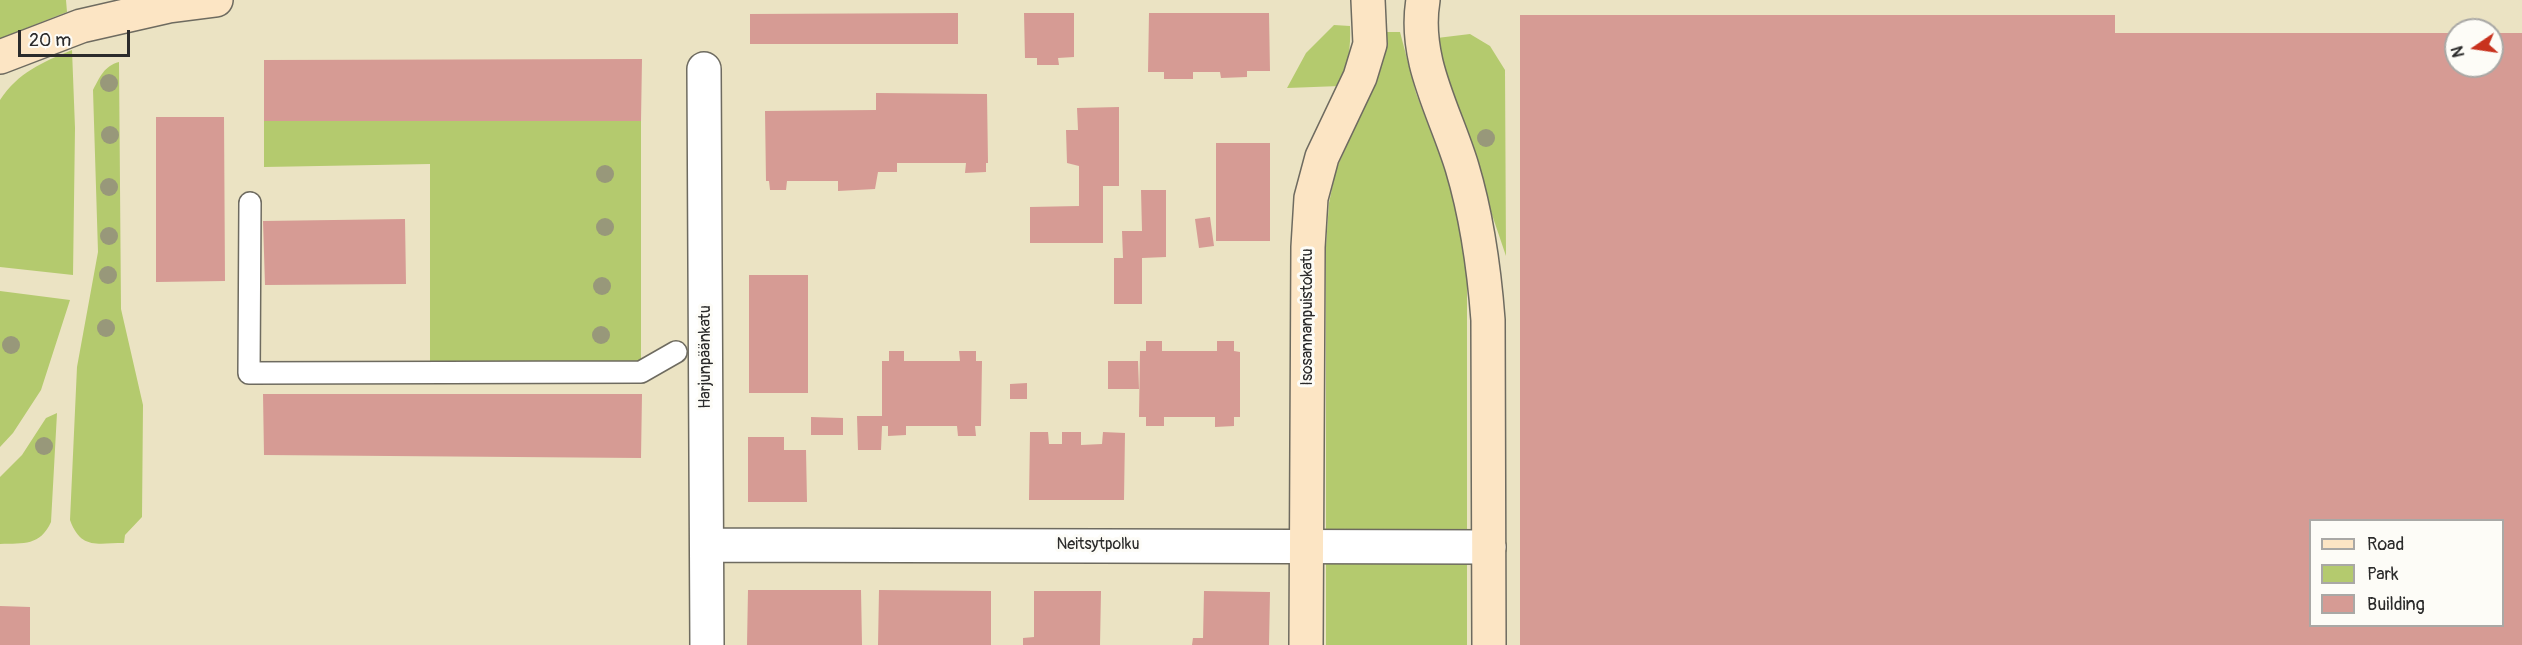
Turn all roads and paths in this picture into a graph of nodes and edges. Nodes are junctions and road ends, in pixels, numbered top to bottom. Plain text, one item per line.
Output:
1 (216, 0) edge
2 (1368, 0) edge
3 (1423, 0) edge
4 (39, 42) junction
5 (0, 57) edge
6 (704, 69) dead end
7 (0, 76) edge
8 (250, 203) dead end
9 (676, 352) dead end
10 (707, 545) junction
11 (1306, 545) junction
12 (1489, 548) junction
13 (707, 645) edge
14 (1306, 645) edge
15 (1489, 645) edge

1 - 4 street
2 - 11 street, Isosannanpuistokatu
3 - 12 street
4 - 5 street
4 - 7 street
6 - 10 street, Harjunpäänkatu
8 - 9 lane
10 - 11 street, Neitsytpolku
10 - 13 street, Harjunpäänkatu
11 - 12 street, Neitsytpolku
11 - 14 street, Isosannanpuistokatu
12 - 15 street

